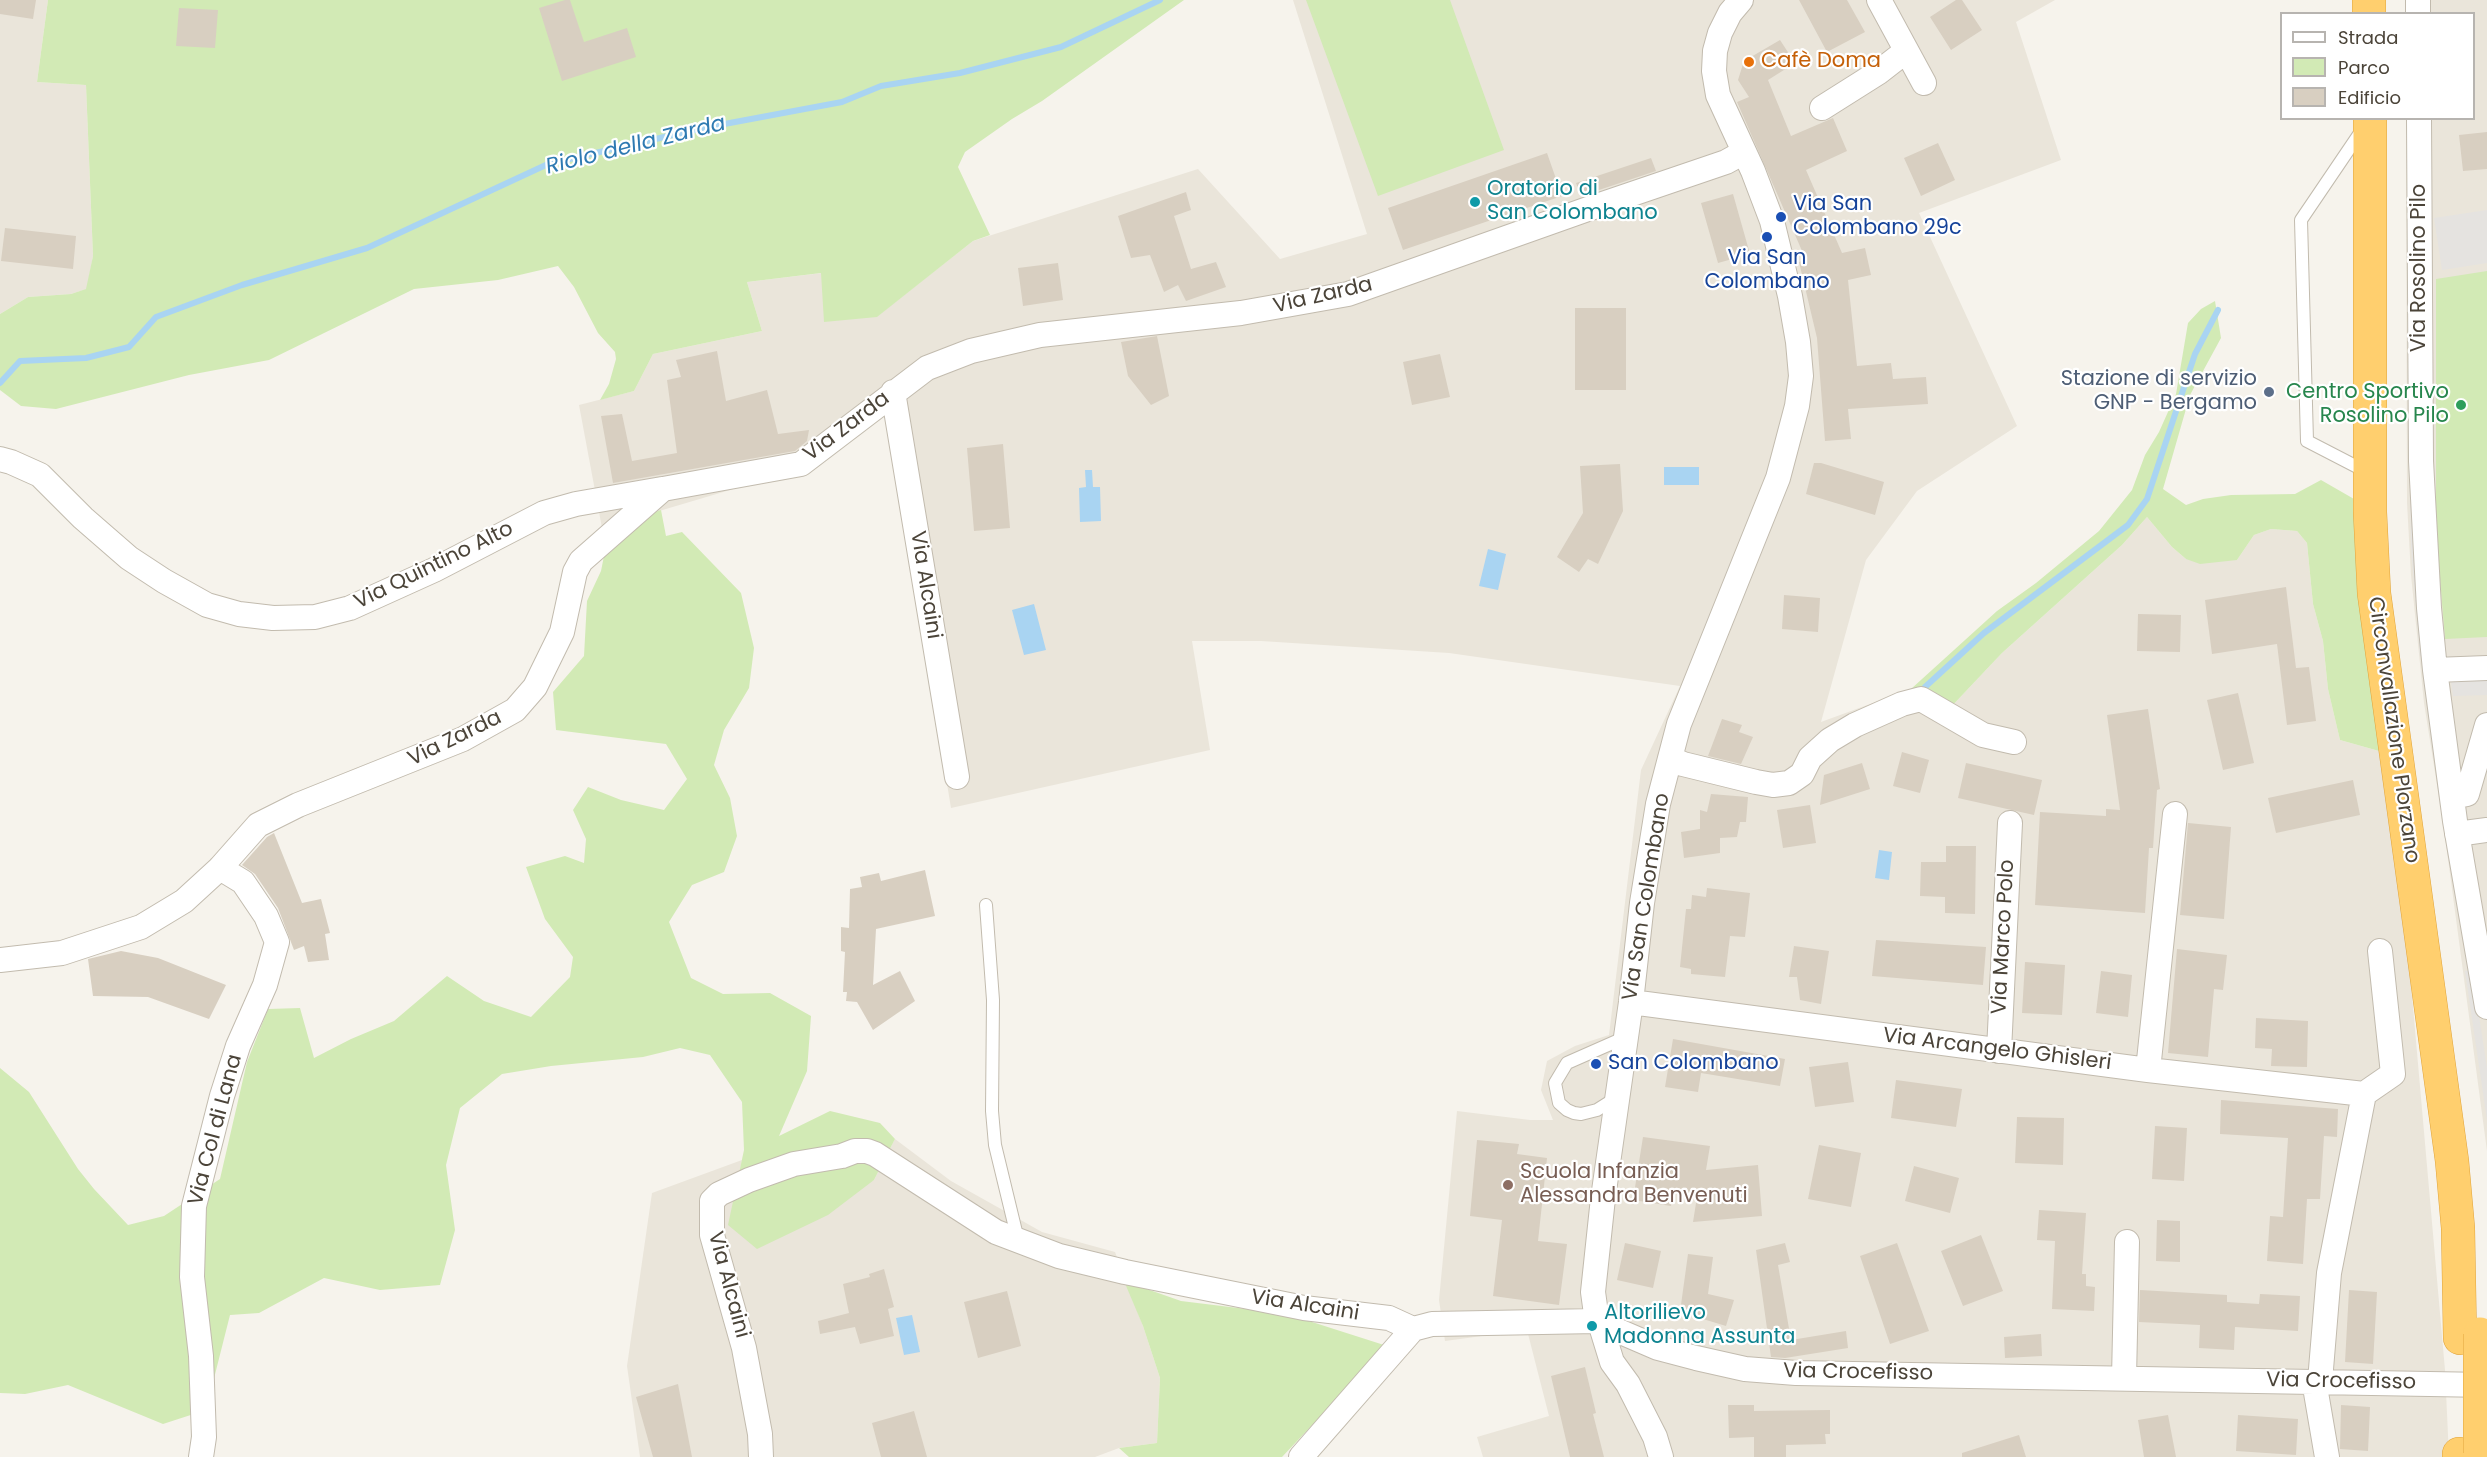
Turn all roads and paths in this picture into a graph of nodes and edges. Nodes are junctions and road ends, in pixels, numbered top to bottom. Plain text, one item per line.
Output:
1 (1741, 0) edge
2 (1879, 0) edge
3 (1906, 51) junction
4 (1924, 83) dead end
5 (1822, 108) dead end
6 (2369, 120) edge
7 (2370, 120) edge
8 (2390, 120) edge
9 (2419, 120) edge
10 (1744, 152) junction
11 (893, 392) junction
12 (0, 459) edge
13 (2370, 474) junction
14 (663, 489) junction
15 (2487, 668) edge
16 (2435, 670) junction
17 (2487, 725) edge
18 (2014, 742) dead end
19 (1671, 758) junction
20 (957, 777) dead end
21 (2452, 797) junction
22 (2175, 814) dead end
23 (2010, 823) dead end
24 (2487, 830) edge
25 (2457, 834) junction
26 (220, 868) junction
27 (986, 905) dead end
28 (2380, 951) dead end
29 (2483, 951) edge
30 (0, 960) edge
31 (1631, 1002) junction
32 (2487, 1007) edge
33 (1626, 1037) junction
34 (1999, 1051) junction
35 (2148, 1070) junction
36 (2364, 1094) junction
37 (1616, 1098) junction
38 (1018, 1240) junction
39 (2127, 1242) dead end
40 (1599, 1322) junction
41 (1413, 1329) junction
42 (2470, 1336) junction
43 (2124, 1378) junction
44 (2317, 1381) junction
45 (2487, 1385) edge
46 (2469, 1455) edge
47 (201, 1457) edge
48 (761, 1457) edge
49 (1301, 1457) edge
50 (1661, 1457) edge
51 (2327, 1457) edge

1 - 10 street, Via San Colombano
2 - 3 street
3 - 4 street
3 - 5 street
6 - 13 lane
7 - 13 highway, Circonvallazione Plorzano
8 - 42 highway, Circonvallazione Plorzano
9 - 16 street, Via Rosolino Pilo
10 - 11 street, Via Zarda
10 - 19 street, Via San Colombano
11 - 14 street, Via Zarda
11 - 20 street, Via Alcaini
12 - 14 street, Via Quintino Alto
13 - 42 highway, Circonvallazione Plorzano
14 - 26 street, Via Zarda
15 - 16 street
16 - 21 street, Via Rosolino Pilo
17 - 21 street
18 - 19 street
19 - 31 street, Via San Colombano
21 - 25 street, Via Rosolino Pilo
22 - 35 street
23 - 34 street, Via Marco Polo
24 - 25 street
25 - 29 street, Via Rosolino Pilo
26 - 30 street, Via Zarda
26 - 47 street, Via Col di Lana
27 - 38 lane
28 - 36 street
29 - 32 street, Via Rosolino Pilo
31 - 33 street, Via San Colombano
31 - 34 street, Via Arcangelo Ghisleri
33 - 37 street, Via San Colombano
33 - 37 lane
34 - 35 street, Via Arcangelo Ghisleri
35 - 36 street, Via Arcangelo Ghisleri
36 - 44 street
37 - 40 street, Via San Colombano
38 - 41 street, Via Alcaini
38 - 48 street, Via Alcaini
39 - 43 street
40 - 41 street
40 - 43 street, Via Crocefisso
40 - 50 street
41 - 49 street
42 - 46 highway
43 - 44 street, Via Crocefisso
44 - 45 street, Via Crocefisso
44 - 51 street

